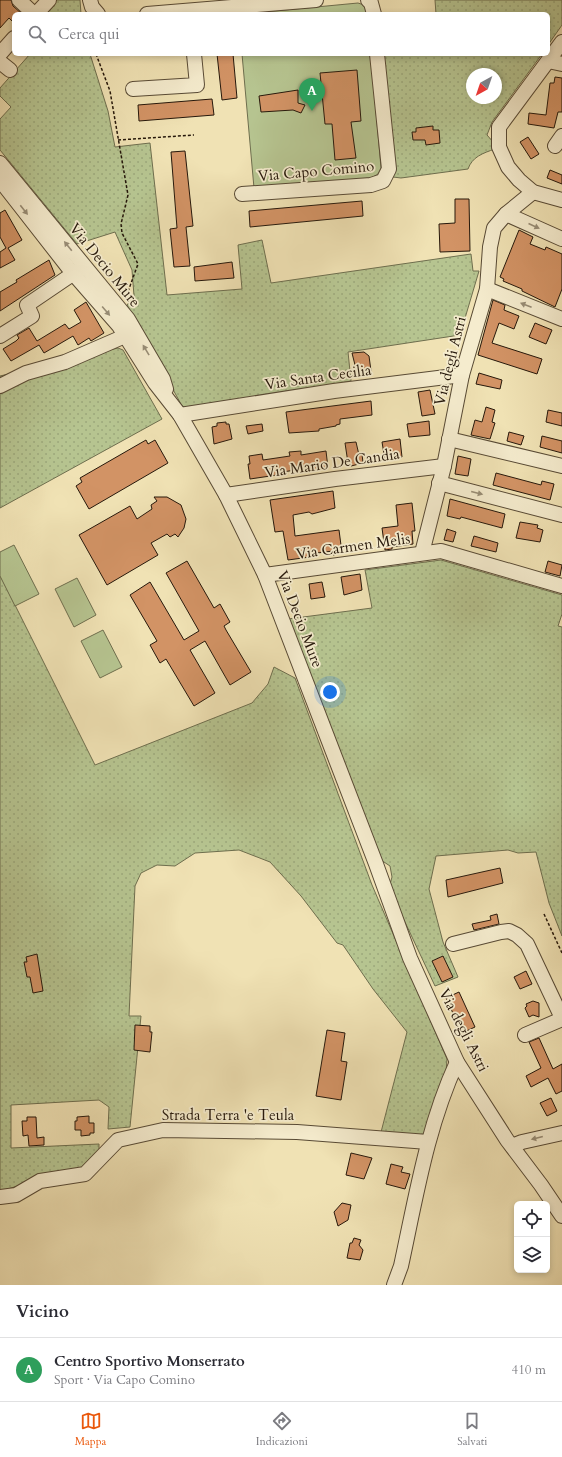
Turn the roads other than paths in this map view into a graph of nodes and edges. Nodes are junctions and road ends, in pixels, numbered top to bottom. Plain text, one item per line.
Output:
1 (19, 0) edge
2 (49, 0) edge
3 (90, 0) edge
4 (316, 0) edge
5 (368, 0) edge
6 (209, 4) edge
7 (33, 12) edge
8 (37, 12) edge
9 (96, 12) edge
10 (190, 12) edge
11 (373, 12) edge
12 (12, 40) edge
13 (562, 42) edge
14 (0, 54) edge
15 (194, 56) edge
16 (377, 56) edge
17 (548, 61) junction
18 (562, 64) edge
19 (133, 89) dead end
20 (0, 163) edge
21 (0, 180) edge
22 (533, 192) junction
23 (242, 194) dead end
24 (562, 200) edge
25 (506, 214) junction
26 (562, 239) edge
27 (79, 270) junction
28 (487, 289) junction
29 (562, 319) edge
30 (0, 336) edge
31 (125, 336) junction
32 (462, 375) junction
33 (0, 386) edge
34 (168, 397) junction
35 (180, 415) junction
36 (449, 439) junction
37 (444, 466) junction
38 (562, 466) edge
39 (439, 483) junction
40 (226, 496) junction
41 (562, 514) edge
42 (422, 554) junction
43 (265, 575) junction
44 (562, 586) edge
45 (376, 864) joint
46 (453, 944) dead end
47 (562, 1018) edge
48 (525, 1035) dead end
49 (457, 1062) junction
50 (562, 1132) edge
51 (428, 1142) junction
52 (512, 1146) junction
53 (0, 1197) edge
54 (562, 1216) edge
55 (394, 1285) edge

1 - 7 street
2 - 8 street
3 - 9 street
4 - 6 street
5 - 11 street
6 - 10 street
12 - 14 street
13 - 17 street
15 - 19 street
16 - 23 street, Via Capo Comino
17 - 18 street
17 - 22 street
27 -> 20 street, Via Decio Mure
21 -> 27 street, Via Decio Mure
22 - 24 street
22 - 25 street, Via degli Astri
25 -> 26 street
25 - 28 street, Via degli Astri
27 - 30 street
27 -> 31 street, Via Decio Mure
34 -> 27 street, Via Decio Mure
29 -> 28 street
28 - 32 street, Via degli Astri
31 - 33 street
31 - 34 street, Via Decio Mure
32 - 35 street, Via Santa Cecilia
32 - 36 street, Via degli Astri
34 - 35 street, Via Decio Mure
35 - 40 street, Via Decio Mure
36 - 37 street, Via degli Astri
36 - 38 street
37 - 39 street, Via degli Astri
37 - 40 street, Via Mario De Candia
39 -> 41 street
39 - 42 street, Via degli Astri
40 - 43 street, Via Decio Mure
42 - 43 street, Via Carmen Melis
42 - 44 street, Via Carmen Melis
43 - 45 street, Via Decio Mure
45 - 49 street, Via degli Astri
46 - 47 street
47 - 48 street
49 - 51 street
49 - 52 street, Via degli Astri
50 -> 52 street
51 - 53 street, Strada Terra 'e Teula
51 - 55 street
52 - 54 street, Via degli Astri

